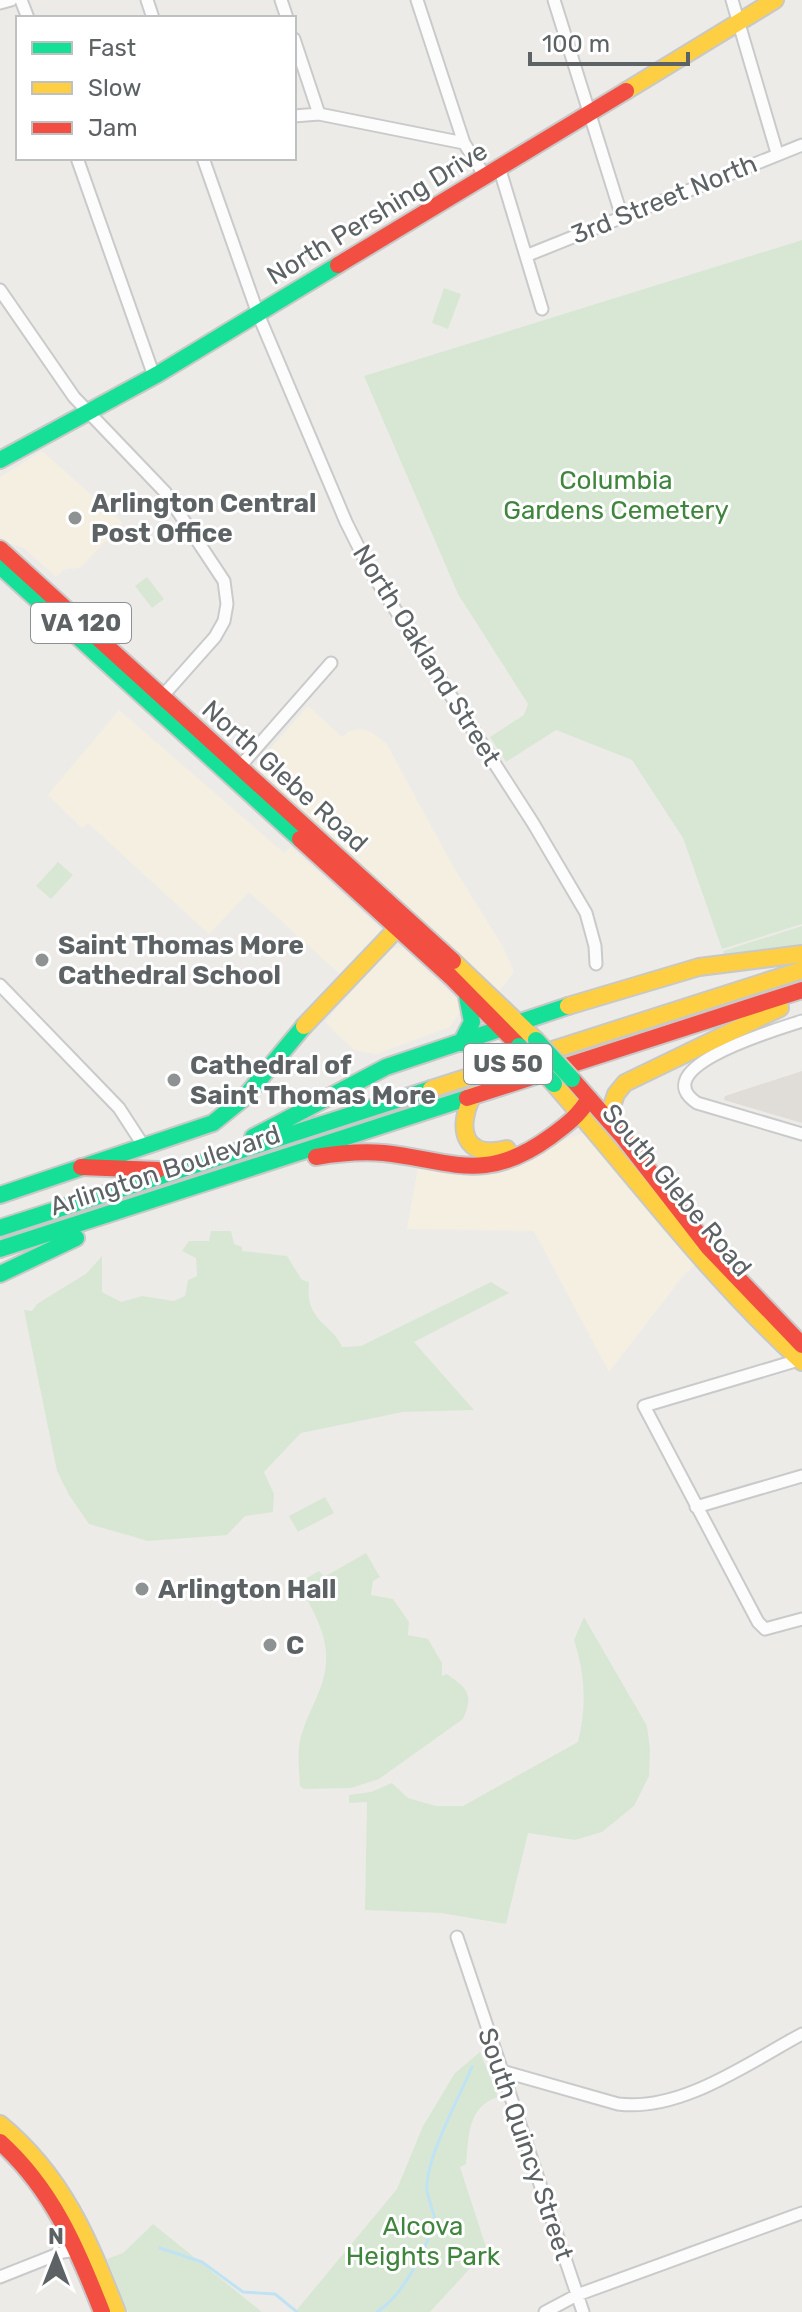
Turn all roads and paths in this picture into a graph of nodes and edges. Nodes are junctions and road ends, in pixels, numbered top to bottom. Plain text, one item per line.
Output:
1 (11, 0) edge
2 (417, 0) edge
3 (554, 0) edge
4 (732, 0) edge
5 (775, 0) edge
6 (0, 3) edge
7 (739, 21) junction
8 (296, 45) edge
9 (589, 111) junction
10 (319, 114) junction
11 (296, 116) edge
12 (464, 143) junction
13 (802, 145) edge
14 (777, 153) junction
15 (78, 160) edge
16 (204, 160) edge
17 (492, 171) junction
18 (622, 217) junction
19 (528, 255) junction
20 (0, 290) edge
21 (542, 309) dead end
22 (258, 314) junction
23 (154, 376) junction
24 (88, 413) junction
25 (1, 458) edge
26 (0, 549) edge
27 (2, 573) edge
28 (331, 663) dead end
29 (158, 701) junction
30 (235, 772) junction
31 (401, 923) junction
32 (802, 954) edge
33 (596, 964) dead end
34 (802, 970) edge
35 (0, 985) edge
36 (802, 990) edge
37 (466, 991) junction
38 (802, 996) edge
39 (802, 1021) edge
40 (512, 1026) junction
41 (536, 1040) joint
42 (461, 1043) junction
43 (519, 1046) joint
44 (473, 1095) junction
45 (581, 1105) junction
46 (608, 1118) junction
47 (802, 1134) edge
48 (145, 1148) junction
49 (214, 1158) junction
50 (81, 1167) junction
51 (174, 1171) junction
52 (641, 1173) junction
53 (229, 1174) junction
54 (0, 1195) edge
55 (152, 1201) junction
56 (52, 1211) junction
57 (0, 1219) edge
58 (0, 1228) edge
59 (0, 1249) edge
60 (0, 1274) edge
61 (801, 1357) edge
62 (802, 1476) edge
63 (696, 1507) junction
64 (802, 1619) edge
65 (457, 1937) dead end
66 (802, 2034) edge
67 (502, 2071) junction
68 (0, 2124) edge
69 (0, 2142) edge
70 (802, 2213) edge
71 (84, 2249) junction
72 (0, 2277) edge
73 (577, 2295) junction
74 (102, 2312) edge
75 (117, 2312) edge
76 (545, 2312) edge
77 (583, 2312) edge

1 - 6 street
2 - 12 street
3 - 9 street
4 - 7 street
5 - 7 main road, North Pershing Drive
7 - 9 main road, North Pershing Drive
7 - 14 street
8 - 10 street
9 - 17 main road, North Pershing Drive
9 - 18 street
10 - 11 street
10 - 12 street
12 - 17 street
13 - 14 street, 3rd Street North
14 - 18 street, 3rd Street North
15 - 23 street
16 - 22 street, North Oakland Street
17 - 19 street
17 - 22 main road, North Pershing Drive
18 - 19 street, 3rd Street North
19 - 21 street
20 - 24 street
22 - 23 main road, North Pershing Drive
22 - 33 street, North Oakland Street
23 - 24 main road, North Pershing Drive
24 - 25 main road, North Pershing Drive
24 - 29 street
26 - 29 main road, North Glebe Road / VA 120
27 - 29 main road, North Glebe Road / VA 120
28 - 30 street
29 - 30 main road, North Glebe Road / VA 120
30 - 31 main road, North Glebe Road / VA 120
31 - 37 main road, North Glebe Road / VA 120
31 - 40 main road, North Glebe Road / VA 120
31 - 48 main road
32 - 40 main road
34 - 49 main road, Arlington Boulevard / US 50
35 - 48 street
36 - 44 main road, Arlington Boulevard / US 50
37 - 40 main road, North Glebe Road / VA 120
37 - 42 main road
38 - 46 main road
39 - 47 street
40 - 41 main road, North Glebe Road / VA 120
40 - 42 main road
40 - 43 main road, North Glebe Road / VA 120
41 - 45 main road, South Glebe Road / VA 120, bridge
42 - 49 main road
43 - 45 main road, South Glebe Road / VA 120, bridge
44 - 45 main road
44 - 53 main road, Arlington Boulevard / US 50
45 - 46 main road, South Glebe Road / VA 120
45 - 52 main road, South Glebe Road / VA 120
45 - 53 main road
46 - 52 main road, South Glebe Road / VA 120
48 - 50 main road
49 - 51 main road, Arlington Boulevard / US 50
50 - 51 main road
50 - 54 main road
51 - 56 main road, Arlington Boulevard / US 50
52 - 61 main road, South Glebe Road / VA 120
53 - 55 main road, Arlington Boulevard / US 50
55 - 59 main road, Arlington Boulevard / US 50
55 - 60 main road
56 - 57 main road
56 - 58 main road, Arlington Boulevard / US 50
61 - 63 street
62 - 63 street
63 - 64 street
65 - 67 street, South Quincy Street
66 - 67 street
67 - 73 street, South Quincy Street
68 - 71 main road
69 - 71 main road
70 - 73 street
71 - 72 street
71 - 74 main road
71 - 75 main road
73 - 76 street
73 - 77 street, South Quincy Street

